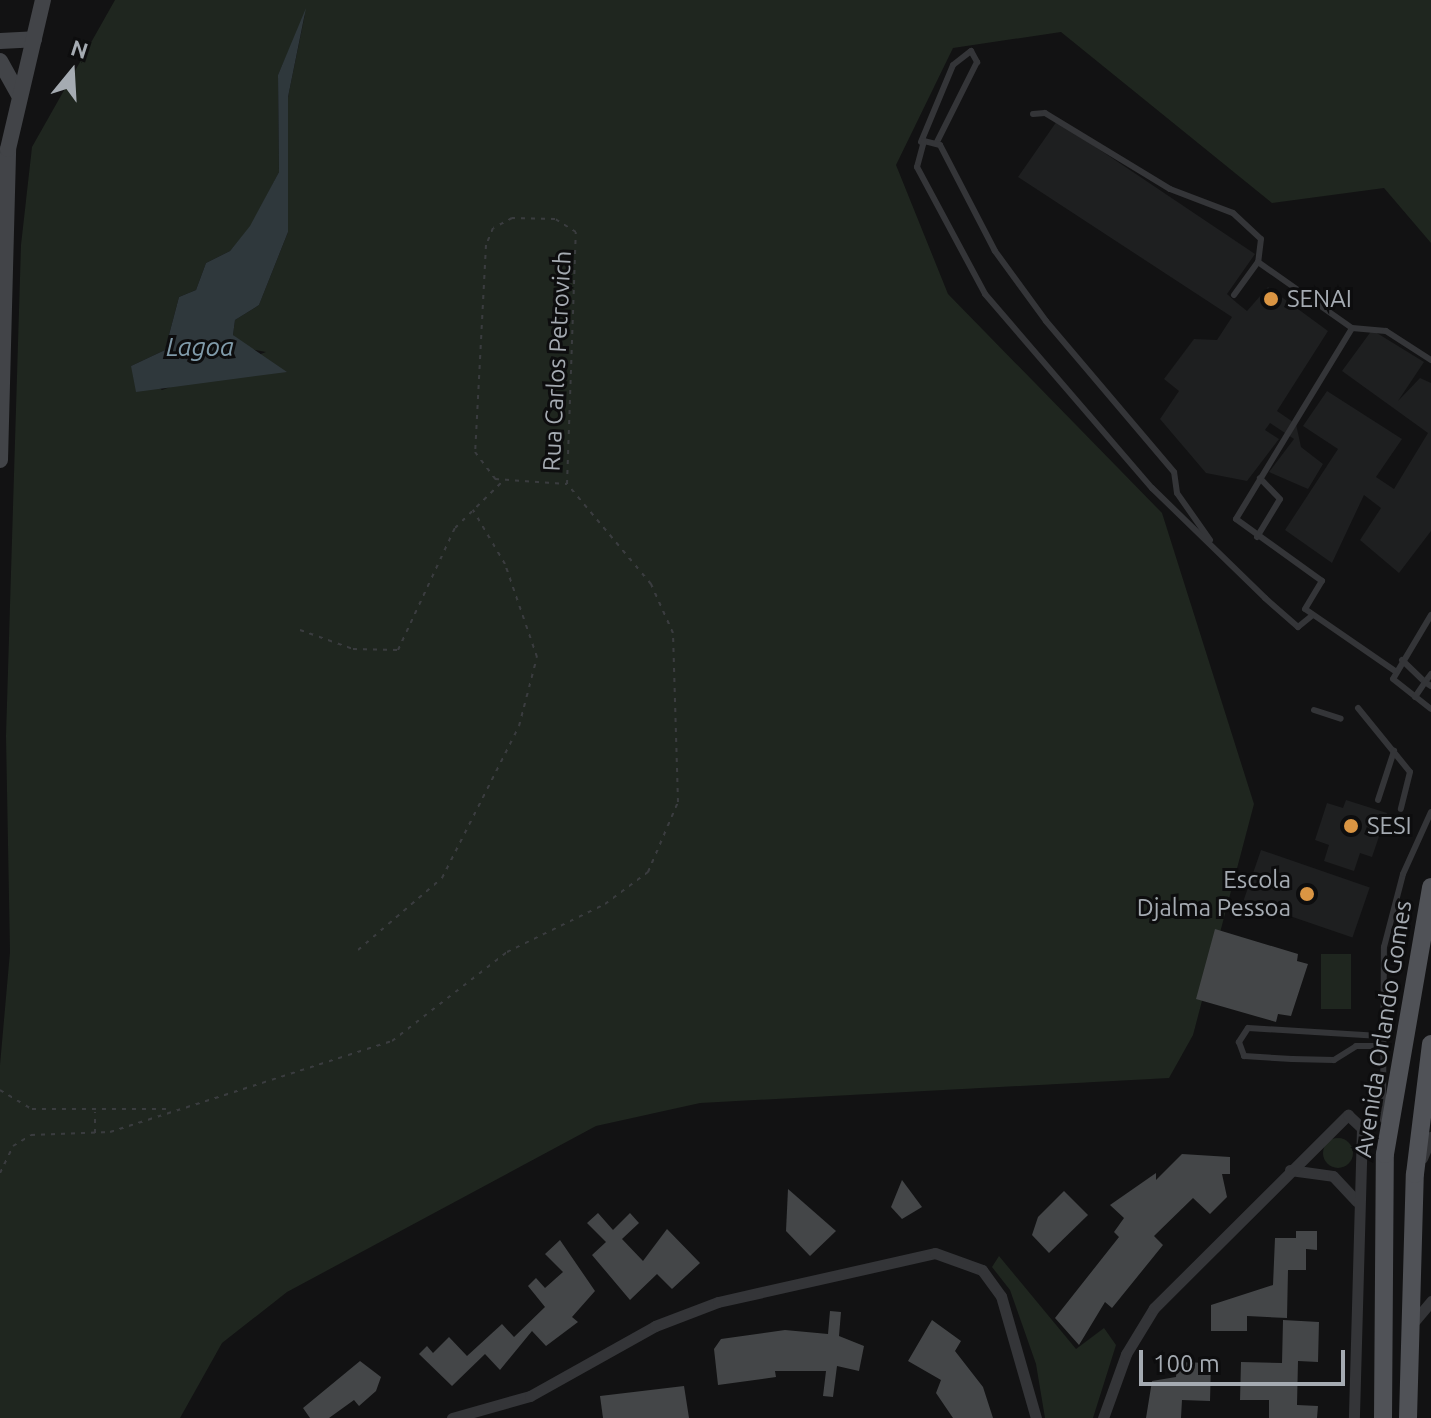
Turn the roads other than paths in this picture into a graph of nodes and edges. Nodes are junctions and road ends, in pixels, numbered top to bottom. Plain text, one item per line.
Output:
1 (43, 0) edge
2 (34, 39) junction
3 (0, 41) edge
4 (0, 61) edge
5 (19, 96) junction
6 (1033, 114) dead end
7 (937, 142) junction
8 (916, 154) junction
9 (1258, 262) junction
10 (1234, 295) dead end
11 (1352, 328) junction
12 (1431, 360) edge
13 (0, 460) edge
14 (1260, 478) junction
15 (1257, 537) junction
16 (1210, 540) junction
17 (1313, 615) junction
18 (1431, 615) edge
19 (1402, 660) junction
20 (1395, 671) junction
21 (1431, 674) edge
22 (1428, 684) edge
23 (1415, 697) junction
24 (1358, 708) dead end
25 (1431, 709) edge
26 (1314, 710) dead end
27 (1341, 719) dead end
28 (1394, 751) junction
29 (1378, 800) dead end
30 (1401, 809) dead end
31 (1431, 812) edge
32 (1431, 887) edge
33 (1380, 1036) junction
34 (1431, 1044) edge
35 (1381, 1046) junction
36 (1431, 1137) edge
37 (1385, 1154) junction
38 (1290, 1170) junction
39 (1415, 1174) junction
40 (1357, 1202) junction
41 (1431, 1301) edge
42 (1409, 1328) junction
43 (452, 1418) edge
44 (1036, 1418) edge
45 (1103, 1418) edge
46 (1354, 1418) edge
47 (1383, 1418) edge
48 (1408, 1418) edge

1 - 2 main road
2 - 3 main road
2 - 5 main road
4 - 5 main road
5 - 13 main road
6 - 9 lane
7 - 8 lane
7 - 8 lane
7 - 16 lane
8 - 16 lane
9 - 10 lane
9 - 11 lane
11 - 12 lane
11 - 14 lane
14 - 15 lane
14 - 15 lane
15 - 17 lane
16 - 17 lane
17 - 20 lane
18 - 19 lane
19 - 20 lane
19 - 22 lane
20 - 23 lane
21 - 22 lane
22 - 23 lane
23 - 25 lane
24 - 28 lane
26 - 27 lane
28 - 29 lane
28 - 30 lane
31 - 33 lane
32 - 37 main road, Avenida Orlando Gomes
33 - 35 lane
33 - 35 lane
34 - 39 main road, Avenida Orlando Gomes
35 - 37 lane
36 - 39 street
37 - 47 main road, Avenida Orlando Gomes
38 - 40 street
38 - 40 street
38 - 45 street
39 - 42 main road, Avenida Orlando Gomes
40 - 46 street
41 - 42 street
42 - 48 main road, Avenida Orlando Gomes
43 - 44 street

